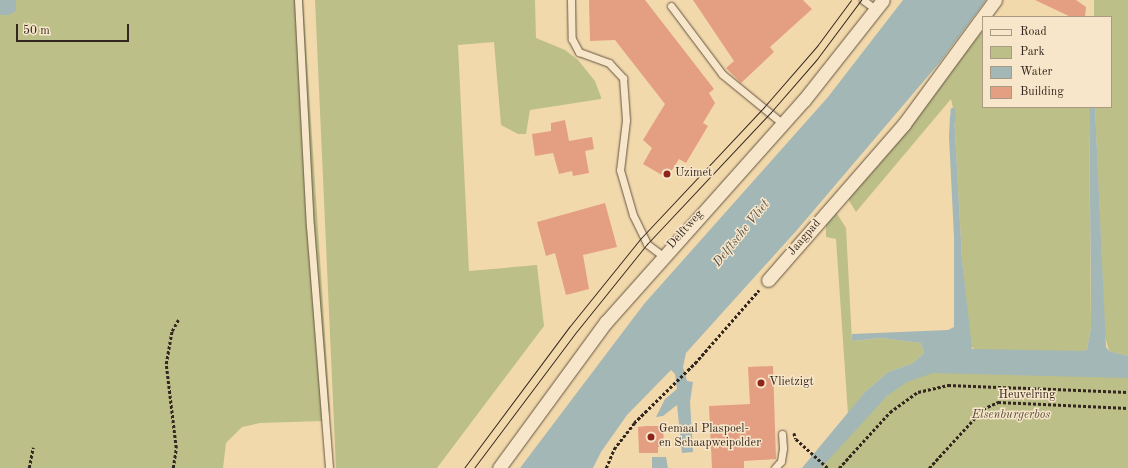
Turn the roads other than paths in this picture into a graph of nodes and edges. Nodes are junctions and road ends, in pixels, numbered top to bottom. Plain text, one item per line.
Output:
1 (298, 0) edge
2 (571, 0) edge
3 (862, 0) edge
4 (995, 0) edge
5 (880, 5) edge
6 (671, 6) dead end
7 (983, 16) edge
8 (982, 18) edge
9 (783, 124) junction
10 (663, 256) junction
11 (768, 280) road end
12 (782, 434) dead end
13 (329, 468) edge
14 (499, 468) edge
15 (775, 468) edge

1 - 13 lane
2 - 10 lane
3 - 5 lane
4 - 7 street, Jaagpad
5 - 9 street, Delftweg
6 - 9 lane
8 - 11 street, Jaagpad
9 - 10 street, Delftweg
10 - 14 street, Delftweg
12 - 15 lane

